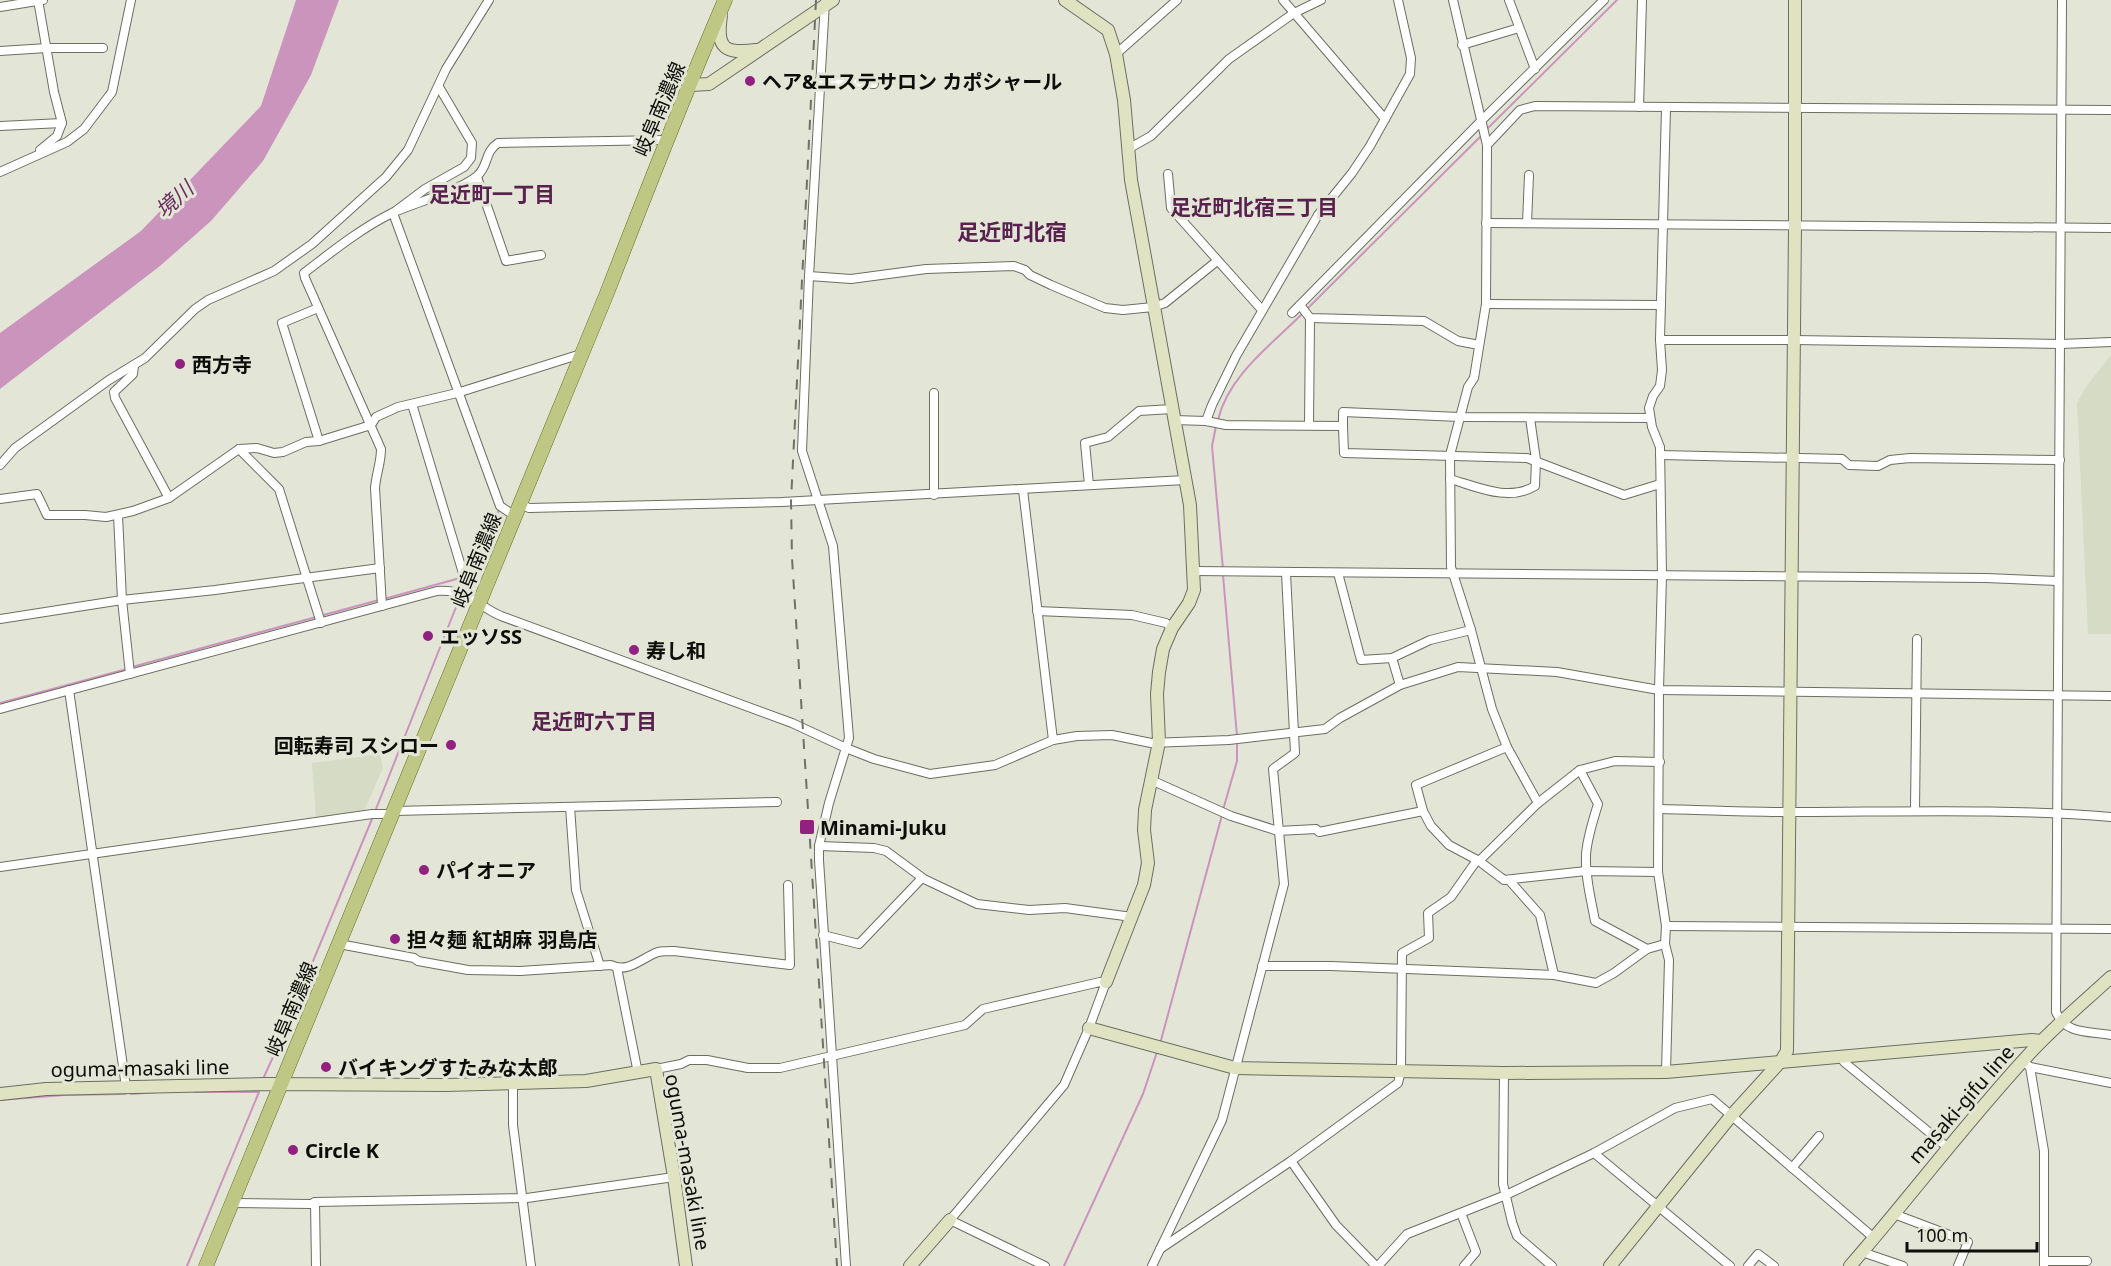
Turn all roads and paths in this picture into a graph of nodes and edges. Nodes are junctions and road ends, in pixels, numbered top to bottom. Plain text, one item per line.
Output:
1 (40, 0) edge
2 (131, 0) edge
3 (489, 0) edge
4 (1065, 0) edge
5 (1178, 0) edge
6 (1284, 0) edge
7 (1321, 0) edge
8 (1398, 0) edge
9 (1453, 0) edge
10 (1509, 0) edge
11 (1604, 0) edge
12 (1642, 0) edge
13 (1795, 0) edge
14 (2062, 0) edge
15 (828, 2) edge
16 (724, 3) edge
17 (0, 7) edge
18 (1294, 13) junction
19 (1520, 28) junction
20 (1462, 45) junction
21 (47, 48) junction
22 (103, 48) dead end
23 (759, 50) junction
24 (0, 51) edge
25 (1116, 54) junction
26 (1535, 69) junction
27 (820, 80) junction
28 (874, 84) dead end
29 (691, 85) junction
30 (439, 87) junction
31 (1639, 107) junction
32 (1795, 107) junction
33 (1666, 108) junction
34 (2062, 110) junction
35 (2111, 110) edge
36 (1385, 119) junction
37 (1482, 120) junction
38 (62, 123) junction
39 (0, 126) edge
40 (666, 140) junction
41 (1487, 145) junction
42 (1128, 149) junction
43 (30, 157) junction
44 (0, 172) edge
45 (1168, 174) dead end
46 (1529, 175) dead end
47 (477, 177) junction
48 (393, 213) junction
49 (1486, 223) junction
50 (1527, 223) junction
51 (1664, 225) junction
52 (1795, 226) junction
53 (2062, 228) junction
54 (2111, 228) edge
55 (541, 255) dead end
56 (1217, 261) junction
57 (809, 276) junction
58 (1486, 304) junction
59 (1300, 305) junction
60 (1661, 305) junction
61 (1153, 306) junction
62 (318, 308) junction
63 (1262, 310) junction
64 (1292, 313) dead end
65 (1310, 318) junction
66 (1793, 339) junction
67 (1660, 340) junction
68 (2111, 342) edge
69 (2061, 344) junction
70 (1479, 345) junction
71 (580, 354) junction
72 (134, 365) junction
73 (457, 393) junction
74 (934, 393) dead end
75 (412, 404) junction
76 (1173, 414) junction
77 (1460, 417) junction
78 (1530, 418) junction
79 (1650, 418) junction
80 (1206, 421) junction
81 (371, 425) junction
82 (1309, 425) junction
83 (1343, 426) junction
84 (319, 441) junction
85 (239, 449) junction
86 (1450, 455) junction
87 (1660, 455) junction
88 (1792, 458) junction
89 (1536, 460) junction
90 (2060, 460) junction
91 (0, 465) edge
92 (1450, 479) junction
93 (1185, 480) junction
94 (1660, 484) junction
95 (1089, 485) junction
96 (1023, 490) junction
97 (934, 495) junction
98 (169, 498) junction
99 (0, 499) edge
100 (818, 501) junction
101 (518, 510) junction
102 (118, 515) junction
103 (380, 568) junction
104 (1194, 571) junction
105 (1286, 573) junction
106 (1338, 573) junction
107 (1453, 574) junction
108 (1662, 574) junction
109 (1791, 576) junction
110 (308, 578) junction
111 (2058, 581) junction
112 (466, 594) junction
113 (122, 600) junction
114 (479, 603) junction
115 (382, 606) junction
116 (1037, 611) junction
117 (0, 619) edge
118 (321, 623) junction
119 (1172, 628) junction
120 (1472, 630) junction
121 (1917, 639) dead end
122 (1392, 658) junction
123 (1482, 668) junction
124 (130, 674) junction
125 (1400, 685) junction
126 (69, 690) junction
127 (1659, 690) junction
128 (1790, 693) junction
129 (1917, 694) junction
130 (2058, 695) junction
131 (2111, 696) edge
132 (0, 709) edge
133 (1295, 733) junction
134 (1053, 740) junction
135 (1159, 742) junction
136 (1507, 747) junction
137 (846, 748) junction
138 (1660, 762) junction
139 (1580, 770) junction
140 (1151, 780) junction
141 (777, 802) dead end
142 (1538, 803) junction
143 (570, 807) junction
144 (1659, 809) junction
145 (1423, 811) junction
146 (1915, 811) junction
147 (1789, 812) junction
148 (2057, 812) junction
149 (393, 813) junction
150 (2111, 817) edge
151 (1278, 831) junction
152 (819, 846) junction
153 (93, 854) junction
154 (1478, 860) junction
155 (0, 867) edge
156 (1586, 870) junction
157 (1658, 872) junction
158 (922, 878) junction
159 (1509, 880) junction
160 (788, 885) dead end
161 (1132, 917) junction
162 (1666, 926) junction
163 (1788, 926) junction
164 (2058, 928) junction
165 (2111, 930) edge
166 (824, 935) junction
167 (339, 944) junction
168 (1665, 945) junction
169 (1647, 949) junction
170 (600, 966) junction
171 (1262, 966) junction
172 (617, 968) junction
173 (1402, 968) junction
174 (1554, 975) junction
175 (2111, 977) edge
176 (1106, 982) junction
177 (2061, 1022) junction
178 (1089, 1028) junction
179 (2111, 1035) edge
180 (2041, 1041) junction
181 (832, 1055) junction
182 (1842, 1057) junction
183 (1781, 1061) junction
184 (2026, 1064) junction
185 (1234, 1068) junction
186 (656, 1069) junction
187 (1401, 1071) junction
188 (1666, 1072) junction
189 (638, 1073) junction
190 (1504, 1073) junction
191 (513, 1082) junction
192 (2111, 1083) edge
193 (281, 1085) junction
194 (126, 1087) junction
195 (0, 1094) edge
196 (1731, 1116) junction
197 (1819, 1136) dead end
198 (1947, 1148) junction
199 (1594, 1153) junction
200 (1291, 1161) junction
201 (1792, 1168) junction
202 (674, 1177) junction
203 (1506, 1195) junction
204 (522, 1197) junction
205 (315, 1202) junction
206 (232, 1203) junction
207 (1659, 1205) junction
208 (1461, 1213) junction
209 (1894, 1214) junction
210 (950, 1220) junction
211 (1874, 1238) junction
212 (1160, 1250) junction
213 (1862, 1252) junction
214 (2087, 1261) dead end
215 (2044, 1263) edge
216 (1374, 1265) edge
217 (206, 1266) edge
218 (316, 1266) edge
219 (531, 1266) edge
220 (686, 1266) edge
221 (846, 1266) edge
222 (910, 1266) edge
223 (1045, 1266) edge
224 (1152, 1266) edge
225 (1464, 1266) edge
226 (1552, 1266) edge
227 (1610, 1266) edge
228 (1731, 1266) edge
229 (1748, 1266) edge
230 (1774, 1266) edge
231 (1850, 1266) edge
232 (1904, 1266) edge
233 (1958, 1266) edge

1 - 17 street
1 - 21 street
2 - 43 street
3 - 30 street
4 - 25 street
5 - 25 street
6 - 18 street
7 - 18 street
8 - 36 street
9 - 20 street
10 - 19 street
11 - 26 street
12 - 31 street
13 - 32 street
14 - 34 street
15 - 23 street
15 - 27 street
16 - 23 street
16 - 29 main road, 岐阜南濃線
18 - 36 street
18 - 42 street
19 - 20 street
19 - 26 street
20 - 37 street
21 - 22 street
21 - 24 street
21 - 38 street
23 - 29 street
25 - 42 street
26 - 37 street
27 - 28 street
27 - 57 street
29 - 40 main road, 岐阜南濃線
30 - 48 street
30 - 72 street
31 - 33 street
31 - 41 street
32 - 33 street
32 - 34 street
32 - 52 street
33 - 51 street
34 - 35 street
34 - 53 street
36 - 63 street
37 - 41 street
37 - 59 street
38 - 39 street
38 - 43 street
40 - 47 street
40 - 71 main road, 岐阜南濃線
41 - 49 street
42 - 61 street
43 - 44 street
45 - 56 street
46 - 50 street
47 - 48 street
47 - 55 street
48 - 62 street
48 - 73 street
49 - 50 street
49 - 58 street
50 - 51 street
51 - 52 street
51 - 60 street
52 - 53 street
52 - 66 street
53 - 54 street
53 - 69 street
56 - 61 street
56 - 63 street
57 - 61 street
57 - 100 street
58 - 60 street
58 - 70 street
59 - 64 street
59 - 65 street
60 - 67 street
61 - 76 street
62 - 81 street
62 - 84 street
63 - 80 street
65 - 70 street
65 - 82 street
66 - 67 street
66 - 69 street
66 - 88 street
67 - 79 street
68 - 69 street
69 - 90 street
70 - 77 street
71 - 73 street
71 - 101 main road, 岐阜南濃線
72 - 91 street
72 - 98 street
73 - 75 street
73 - 101 street
74 - 97 street
75 - 81 street
75 - 112 street
76 - 80 street
76 - 93 street
76 - 95 street
77 - 78 street
77 - 83 street
77 - 86 street
78 - 79 street
78 - 89 street
79 - 87 street
80 - 82 street
81 - 84 street
81 - 103 street
82 - 83 street
83 - 86 street
84 - 85 street
85 - 98 street
85 - 110 street
86 - 89 street
86 - 92 street
87 - 88 street
87 - 94 street
88 - 90 street
88 - 109 street
89 - 92 street
89 - 94 street
90 - 111 street
92 - 107 street
93 - 95 street
93 - 104 street
94 - 108 street
95 - 96 street
96 - 97 street
96 - 116 street
97 - 100 street
98 - 102 street
99 - 102 street
100 - 101 street
100 - 137 street
101 - 114 main road, 岐阜南濃線
102 - 113 street
103 - 110 street
103 - 115 street
104 - 105 street
104 - 119 street
105 - 106 street
105 - 133 street
106 - 107 street
106 - 122 street
107 - 108 street
107 - 120 street
108 - 109 street
108 - 127 street
109 - 111 street
109 - 128 street
110 - 113 street
110 - 118 street
111 - 130 street
112 - 114 street
112 - 115 street
113 - 117 street
113 - 124 street
114 - 137 street
114 - 149 main road, 岐阜南濃線
115 - 118 street
116 - 119 street
116 - 134 street
118 - 124 street
119 - 135 street
120 - 122 street
120 - 123 street
121 - 129 street
122 - 125 street
123 - 125 street
123 - 127 street
123 - 136 street
124 - 126 street
125 - 133 street
126 - 132 street
126 - 153 street
127 - 128 street
127 - 138 street
128 - 129 street
128 - 147 street
129 - 130 street
129 - 146 street
130 - 131 street
130 - 148 street
133 - 135 street
133 - 151 street
134 - 135 street
134 - 137 street
135 - 140 street
136 - 142 street
136 - 145 street
137 - 152 street
138 - 139 street
138 - 144 street
139 - 142 street
139 - 156 street
140 - 151 street
140 - 161 street
141 - 143 street
142 - 154 street
143 - 149 street
143 - 170 street
144 - 147 street
144 - 157 street
145 - 151 street
145 - 154 street
146 - 147 street
146 - 148 street
147 - 163 street
148 - 150 street
148 - 164 street
149 - 153 street
149 - 167 main road, 岐阜南濃線
151 - 171 street
152 - 158 street
152 - 166 street
153 - 155 street
153 - 194 street
154 - 159 street
154 - 173 street
156 - 157 street
156 - 159 street
156 - 169 street
157 - 162 street
158 - 161 street
158 - 166 street
159 - 174 street
160 - 172 street
161 - 176 street
162 - 163 street
162 - 168 street
163 - 164 street
163 - 183 street
164 - 165 street
164 - 177 street
166 - 181 street
167 - 170 street
167 - 193 main road, 岐阜南濃線
168 - 169 street
168 - 188 street
169 - 174 street
170 - 172 street
171 - 173 street
171 - 185 street
172 - 189 street
173 - 174 street
173 - 187 street
175 - 177 street, masaki-gifu line
176 - 178 street
176 - 181 street
177 - 179 street
177 - 180 street, masaki-gifu line
178 - 185 street
178 - 210 street
180 - 182 street
180 - 184 street, masaki-gifu line
181 - 186 street
181 - 221 street
182 - 183 street
182 - 198 street
183 - 188 street
183 - 196 street
184 - 192 street
184 - 198 street, masaki-gifu line
184 - 215 street
185 - 187 street
185 - 212 street
186 - 189 street, oguma-masaki line
186 - 202 street, oguma-masaki line
187 - 190 street
187 - 200 street
188 - 190 street
189 - 191 street, oguma-masaki line
190 - 203 street
191 - 193 street, oguma-masaki line
191 - 204 street
193 - 194 street, oguma-masaki line
193 - 206 main road, 岐阜南濃線
194 - 195 street, oguma-masaki line
196 - 199 street
196 - 201 street
196 - 207 street
197 - 201 street
198 - 209 street, masaki-gifu line
199 - 203 street
199 - 207 street
200 - 212 street
200 - 216 street
201 - 211 street
202 - 204 street
202 - 220 street, oguma-masaki line
203 - 208 street
203 - 226 street
204 - 205 street
204 - 219 street
205 - 206 street
205 - 218 street
206 - 217 main road, 岐阜南濃線
207 - 227 street
207 - 228 street
208 - 216 street
208 - 225 street
209 - 211 street, masaki-gifu line
209 - 233 street
210 - 222 street
210 - 223 street
211 - 213 street, masaki-gifu line
212 - 224 street
213 - 231 street, masaki-gifu line
213 - 232 street
214 - 215 street
229 - 230 street

